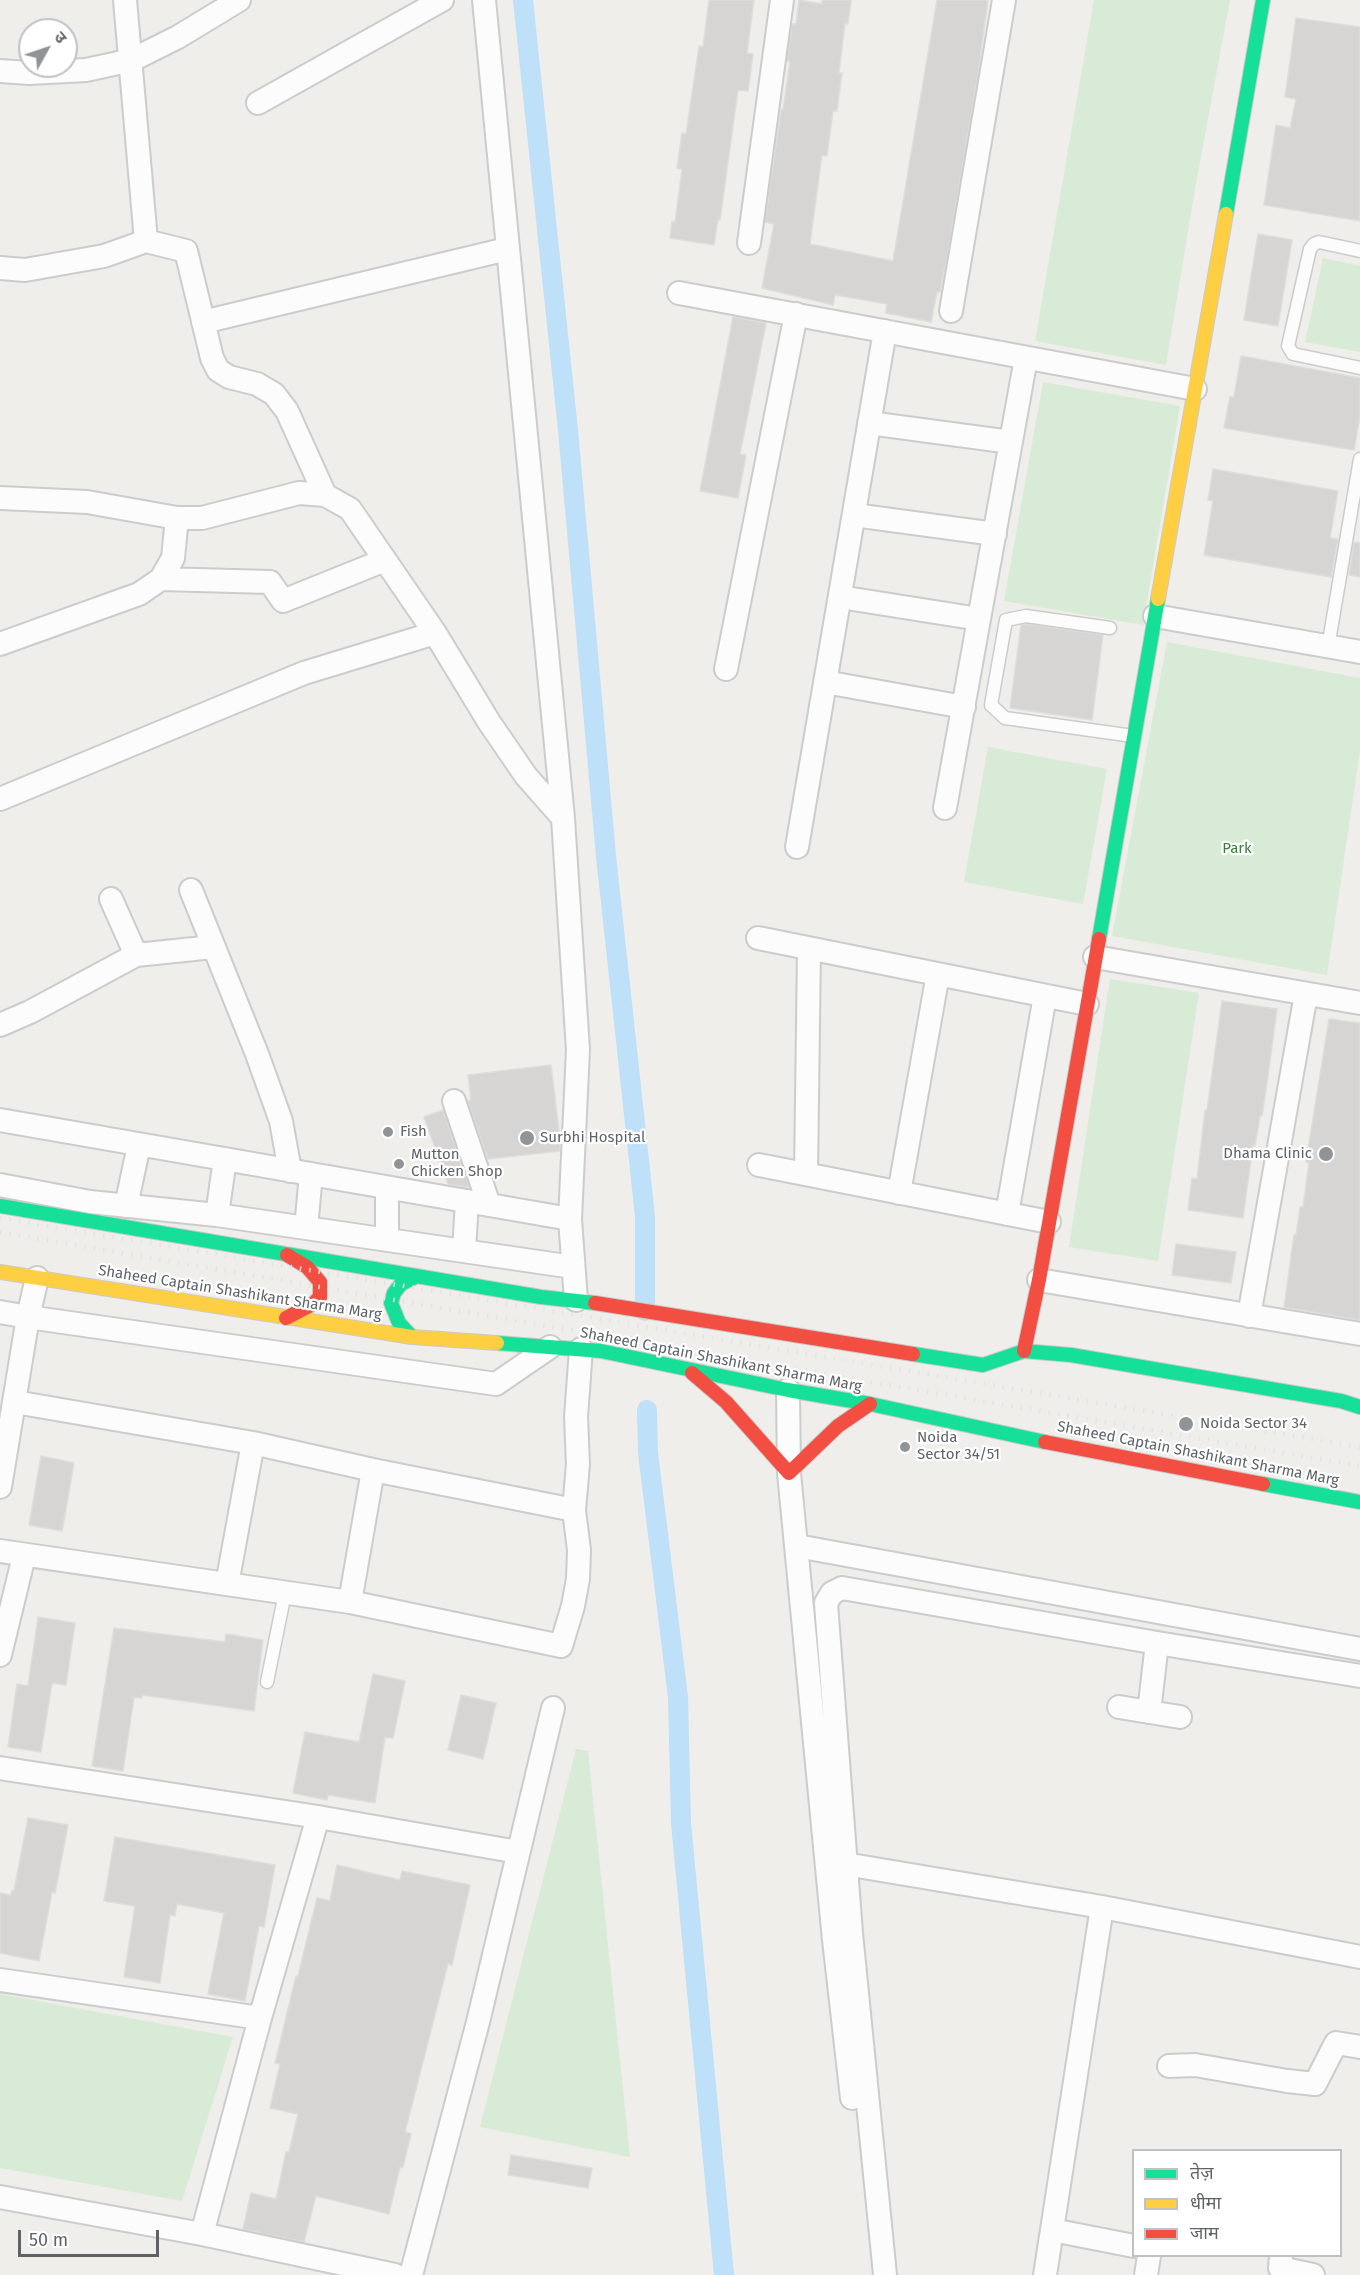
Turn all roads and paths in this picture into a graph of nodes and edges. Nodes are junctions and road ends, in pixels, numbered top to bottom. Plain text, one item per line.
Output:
1 (125, 0) edge
2 (238, 0) edge
3 (442, 0) edge
4 (484, 0) edge
5 (782, 0) edge
6 (1004, 0) edge
7 (1263, 0) edge
8 (132, 60) junction
9 (0, 71) edge
10 (258, 103) dead end
11 (146, 241) junction
12 (749, 243) dead end
13 (507, 249) junction
14 (1360, 251) edge
15 (0, 268) edge
16 (680, 293) dead end
17 (951, 311) dead end
18 (796, 314) junction
19 (203, 322) junction
20 (885, 331) junction
21 (1026, 358) junction
22 (1360, 368) edge
23 (1195, 389) junction
24 (869, 423) junction
25 (1011, 442) junction
26 (1360, 459) edge
27 (325, 495) junction
28 (0, 498) edge
29 (854, 514) junction
30 (177, 518) junction
31 (994, 534) junction
32 (385, 560) junction
33 (161, 579) junction
34 (840, 597) junction
35 (1155, 616) junction
36 (979, 619) junction
37 (1110, 628) dead end
38 (435, 633) junction
39 (0, 644) edge
40 (1328, 647) junction
41 (1360, 652) edge
42 (726, 669) dead end
43 (825, 682) junction
44 (964, 707) junction
45 (1134, 736) junction
46 (0, 799) edge
47 (945, 808) dead end
48 (563, 818) junction
49 (797, 848) dead end
50 (191, 890) dead end
51 (111, 899) dead end
52 (758, 938) dead end
53 (213, 947) junction
54 (809, 949) junction
55 (136, 955) junction
56 (1095, 957) junction
57 (938, 974) junction
58 (1306, 994) junction
59 (1046, 996) junction
60 (1360, 1003) edge
61 (1087, 1004) junction
62 (0, 1025) edge
63 (454, 1101) dead end
64 (0, 1120) edge
65 (139, 1145) junction
66 (225, 1159) junction
67 (759, 1165) dead end
68 (301, 1172) junction
69 (806, 1174) junction
70 (0, 1185) edge
71 (387, 1188) junction
72 (899, 1193) junction
73 (478, 1203) junction
74 (0, 1206) edge
75 (126, 1206) junction
76 (1007, 1214) junction
77 (217, 1215) junction
78 (570, 1219) junction
79 (1049, 1222) junction
80 (306, 1228) junction
81 (387, 1240) junction
82 (464, 1251) junction
83 (286, 1254) junction
84 (573, 1267) junction
85 (0, 1272) edge
86 (417, 1276) junction
87 (37, 1278) junction
88 (1039, 1280) junction
89 (576, 1300) junction
90 (0, 1312) edge
91 (1249, 1316) junction
92 (28, 1317) junction
93 (286, 1318) junction
94 (1360, 1334) edge
95 (412, 1337) junction
96 (550, 1347) junction
97 (591, 1350) junction
98 (1024, 1351) junction
99 (690, 1371) junction
100 (788, 1390) junction
101 (15, 1402) junction
102 (870, 1404) junction
103 (1360, 1407) edge
104 (253, 1443) junction
105 (373, 1470) junction
106 (789, 1473) junction
107 (0, 1487) edge
108 (1360, 1502) edge
109 (574, 1510) junction
110 (798, 1546) junction
111 (0, 1551) edge
112 (24, 1556) junction
113 (228, 1584) junction
114 (285, 1593) junction
115 (350, 1602) junction
116 (1157, 1643) junction
117 (1360, 1649) edge
118 (0, 1655) edge
119 (1360, 1676) edge
120 (267, 1683) dead end
121 (1119, 1707) dead end
122 (553, 1708) dead end
123 (1149, 1712) junction
124 (1180, 1717) dead end
125 (0, 1768) edge
126 (318, 1817) junction
127 (518, 1852) junction
128 (837, 1862) junction
129 (1102, 1907) junction
130 (1360, 1958) edge
131 (0, 1980) edge
132 (260, 2018) junction
133 (1360, 2047) edge
134 (1168, 2066) dead end
135 (0, 2197) edge
136 (1053, 2230) junction
137 (202, 2234) junction
138 (1132, 2246) edge
139 (1149, 2257) edge
140 (1280, 2266) edge
141 (395, 2275) edge
142 (411, 2275) edge
143 (873, 2275) edge
144 (885, 2275) edge
145 (1045, 2275) edge
146 (1146, 2275) edge
147 (1313, 2275) edge

1 - 8 street
2 - 8 street
3 - 10 street
4 - 13 street
5 - 12 street
6 - 17 street
7 - 23 main road
8 - 9 street
8 - 11 street
11 - 15 street
11 - 19 street
13 - 19 street
13 - 48 street
14 - 22 lane
16 - 18 street
18 - 20 street
18 - 42 street
19 - 27 street
20 - 21 street
20 - 24 street
21 - 23 street
21 - 25 street
23 - 35 main road
24 - 25 street
24 - 29 street
25 - 31 street
26 - 40 lane
27 - 30 street
27 - 32 street
28 - 30 street
29 - 31 street
29 - 34 street
30 - 33 street
31 - 36 street
32 - 33 street
32 - 38 street
33 - 39 street
34 - 36 street
34 - 43 street
35 - 40 street
35 - 45 main road
36 - 44 street
37 - 45 lane
38 - 46 street
38 - 48 street
40 - 41 street
43 - 44 street
43 - 49 street
44 - 47 street
45 - 56 main road
48 - 78 street
50 - 53 street
51 - 55 street
52 - 54 street
53 - 55 street
53 - 68 street
54 - 57 street
54 - 69 street
55 - 62 street
56 - 58 street
56 - 61 main road
57 - 59 street
57 - 72 street
58 - 60 street
58 - 91 street
59 - 61 street
59 - 76 street
61 - 79 main road
63 - 73 street
64 - 65 street
65 - 66 street
65 - 75 street
66 - 68 street
66 - 77 street
67 - 69 street
68 - 71 street
68 - 80 street
69 - 72 street
70 - 75 street
71 - 73 street
71 - 81 street
72 - 76 street
73 - 78 street
73 - 82 street
74 - 83 main road, Shaheed Captain Shashikant Sharma Marg
75 - 77 street
76 - 79 street
77 - 80 street
78 - 84 street
79 - 88 main road
80 - 81 street
81 - 82 street
82 - 84 street
83 - 86 main road, Shaheed Captain Shashikant Sharma Marg
83 - 93 main road
84 - 89 street
85 - 87 main road, Shaheed Captain Shashikant Sharma Marg
86 - 89 main road, Shaheed Captain Shashikant Sharma Marg
86 - 95 main road
87 - 92 street
87 - 93 main road, Shaheed Captain Shashikant Sharma Marg
88 - 91 street
88 - 98 main road
89 - 98 main road, Shaheed Captain Shashikant Sharma Marg
90 - 92 street
91 - 94 street
92 - 96 street
92 - 101 street
93 - 95 main road, Shaheed Captain Shashikant Sharma Marg
95 - 96 main road, Shaheed Captain Shashikant Sharma Marg
96 - 97 main road, Shaheed Captain Shashikant Sharma Marg
97 - 99 main road, Shaheed Captain Shashikant Sharma Marg
97 - 109 street
98 - 103 main road, Shaheed Captain Shashikant Sharma Marg
99 - 100 main road, Shaheed Captain Shashikant Sharma Marg
99 - 106 main road
100 - 102 main road, Shaheed Captain Shashikant Sharma Marg
100 - 106 street
101 - 104 street
101 - 107 street
102 - 106 main road
102 - 108 main road, Shaheed Captain Shashikant Sharma Marg
104 - 105 street
104 - 113 street
105 - 109 street
105 - 115 street
106 - 110 street
109 - 115 street
110 - 117 street
110 - 128 street
111 - 112 street
112 - 113 street
112 - 118 street
113 - 114 street
114 - 115 street
114 - 120 lane
116 - 119 street
116 - 123 street
116 - 128 street
121 - 123 street
122 - 127 street
123 - 124 street
125 - 126 street
126 - 127 street
126 - 132 street
127 - 142 street
128 - 129 street
128 - 143 street
128 - 144 street
129 - 130 street
129 - 136 street
131 - 132 street
132 - 137 street
133 - 134 street
135 - 137 street
136 - 138 street
136 - 145 street
137 - 141 street
139 - 146 street
140 - 147 street

